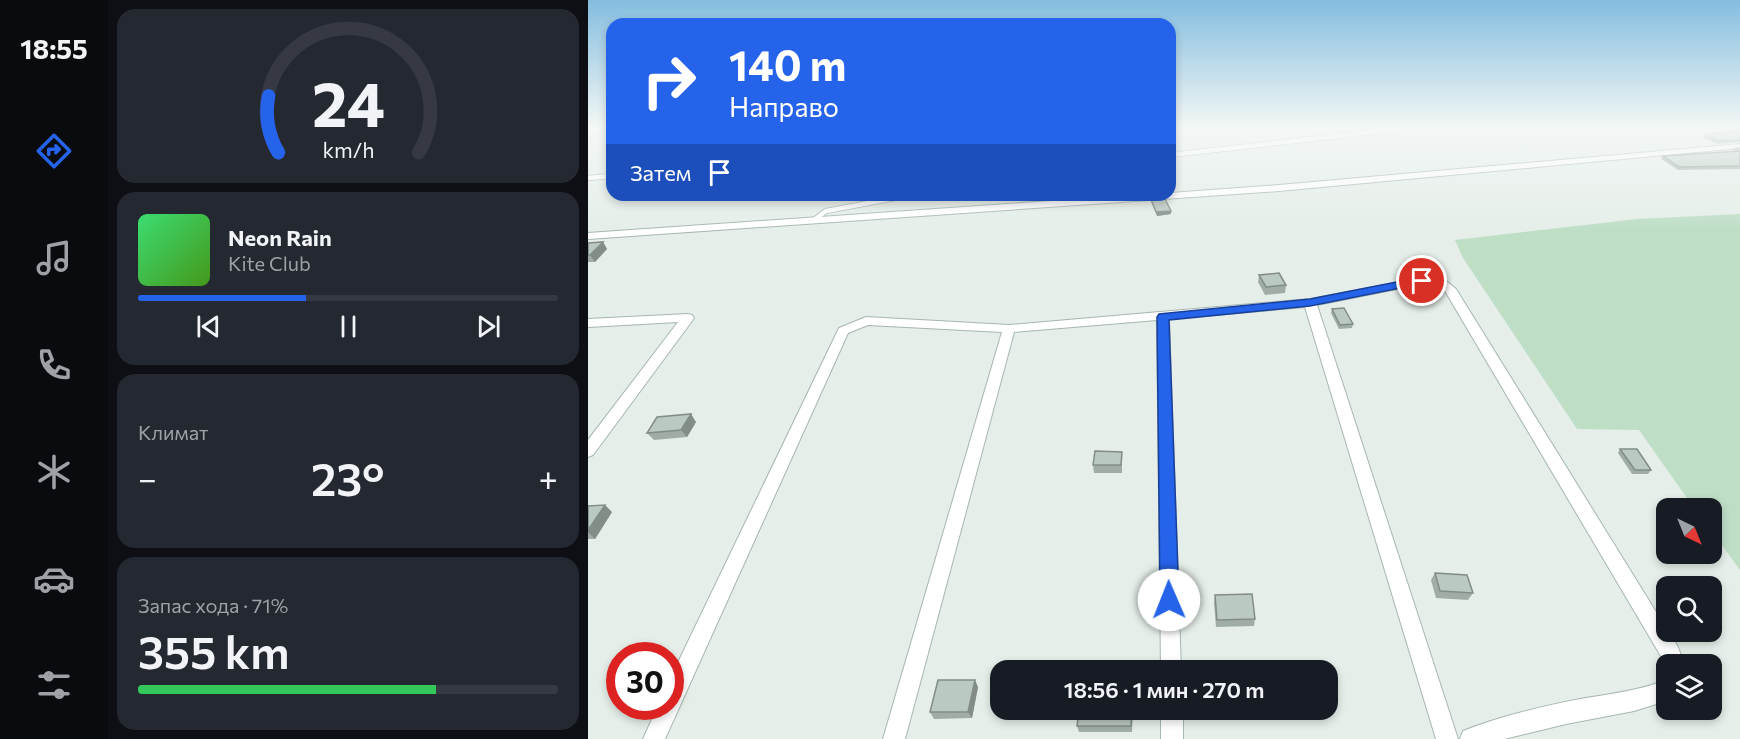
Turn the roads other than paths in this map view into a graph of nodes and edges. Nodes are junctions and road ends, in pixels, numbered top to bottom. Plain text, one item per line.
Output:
1 (1559, 162) edge
2 (606, 176) edge
3 (588, 178) edge
4 (1176, 195) edge
5 (879, 201) edge
6 (1090, 201) edge
7 (813, 220) junction
8 (588, 236) edge
9 (1310, 303) junction
10 (1163, 317) junction
11 (588, 323) edge
12 (1009, 329) junction
13 (588, 452) edge
14 (1671, 654) edge
15 (1171, 660) edge
16 (684, 675) edge
17 (1656, 695) edge
18 (663, 720) edge
19 (1172, 720) edge
20 (654, 739) edge
21 (894, 739) edge
22 (1172, 739) edge
23 (1447, 739) edge
24 (1472, 739) edge

1 - 4 street
2 - 3 lane
5 - 7 lane
6 - 7 street
7 - 8 street
9 - 10 street
9 - 14 street
9 - 23 street
10 - 12 street
10 - 15 street
11 - 13 street
12 - 16 street
12 - 21 street
17 - 24 street
18 - 20 street
19 - 22 street

